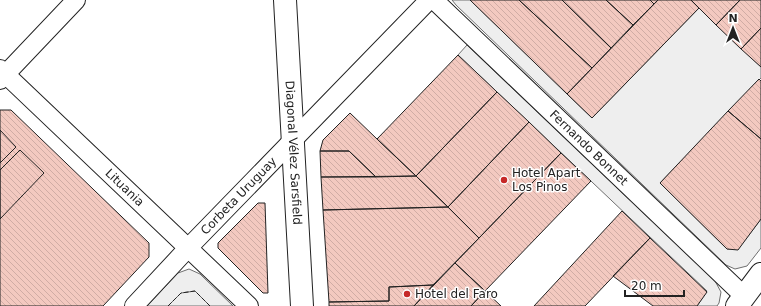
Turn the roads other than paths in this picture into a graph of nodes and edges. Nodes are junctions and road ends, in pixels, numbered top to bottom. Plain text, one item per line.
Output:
1 (76, 0) edge
2 (285, 0) edge
3 (429, 0) edge
4 (434, 0) edge
5 (2, 74) edge
6 (293, 141) junction
7 (188, 248) junction
8 (761, 274) edge
9 (740, 301) edge
10 (134, 306) edge
11 (249, 306) edge
12 (302, 306) edge

1 - 5 street
2 - 6 main road, Diagonal Vélez Sarsfield
3 - 6 street, Corbeta Uruguay
4 - 9 street, Fernando Bonnet
5 - 7 street, Lituania
6 - 7 street, Corbeta Uruguay
6 - 12 main road, Diagonal Vélez Sarsfield
7 - 10 street, Corbeta Uruguay
7 - 11 street, Lituania
8 - 9 main road

